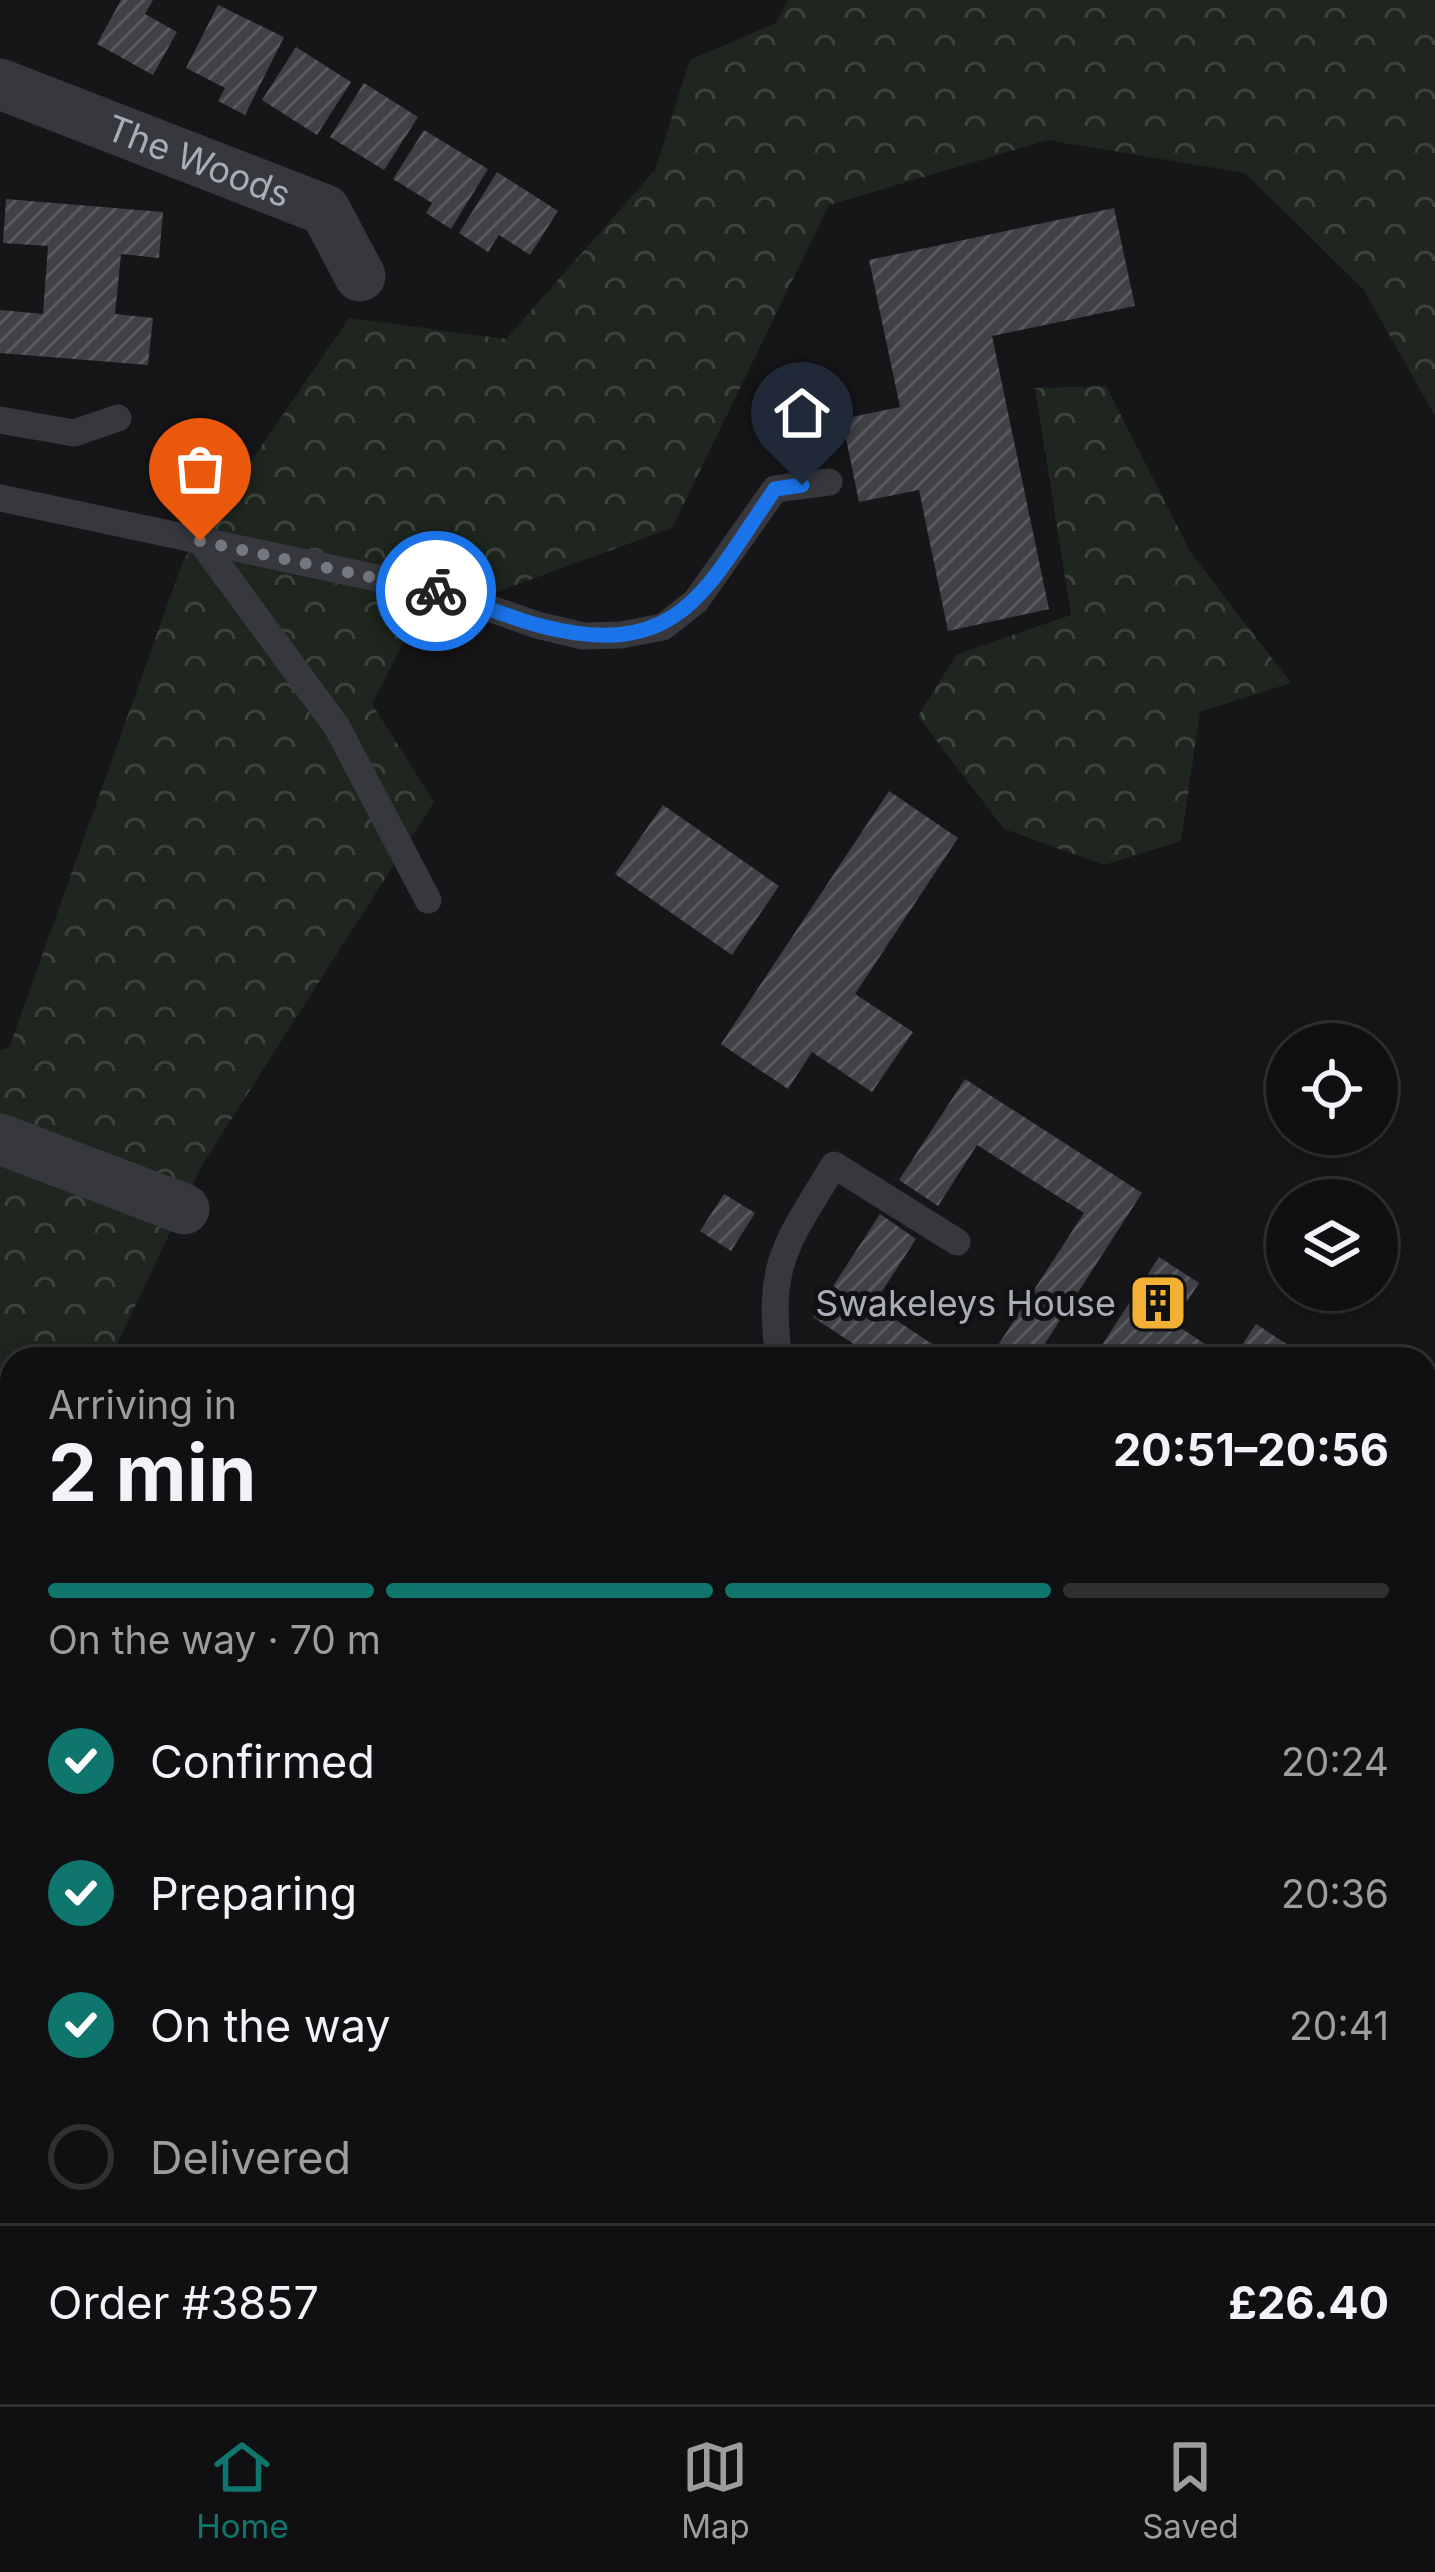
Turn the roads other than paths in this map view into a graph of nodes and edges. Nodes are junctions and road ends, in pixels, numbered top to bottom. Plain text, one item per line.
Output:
1 (0, 84) edge
2 (360, 276) dead end
3 (118, 418) dead end
4 (0, 420) edge
5 (829, 482) dead end
6 (0, 498) edge
7 (200, 541) junction
8 (428, 900) dead end
9 (0, 1139) edge
10 (184, 1209) dead end
11 (957, 1242) dead end
12 (777, 1347) edge

1 - 2 street, The Woods
3 - 4 lane
5 - 7 lane
6 - 7 lane
7 - 8 lane
9 - 10 street
11 - 12 lane

